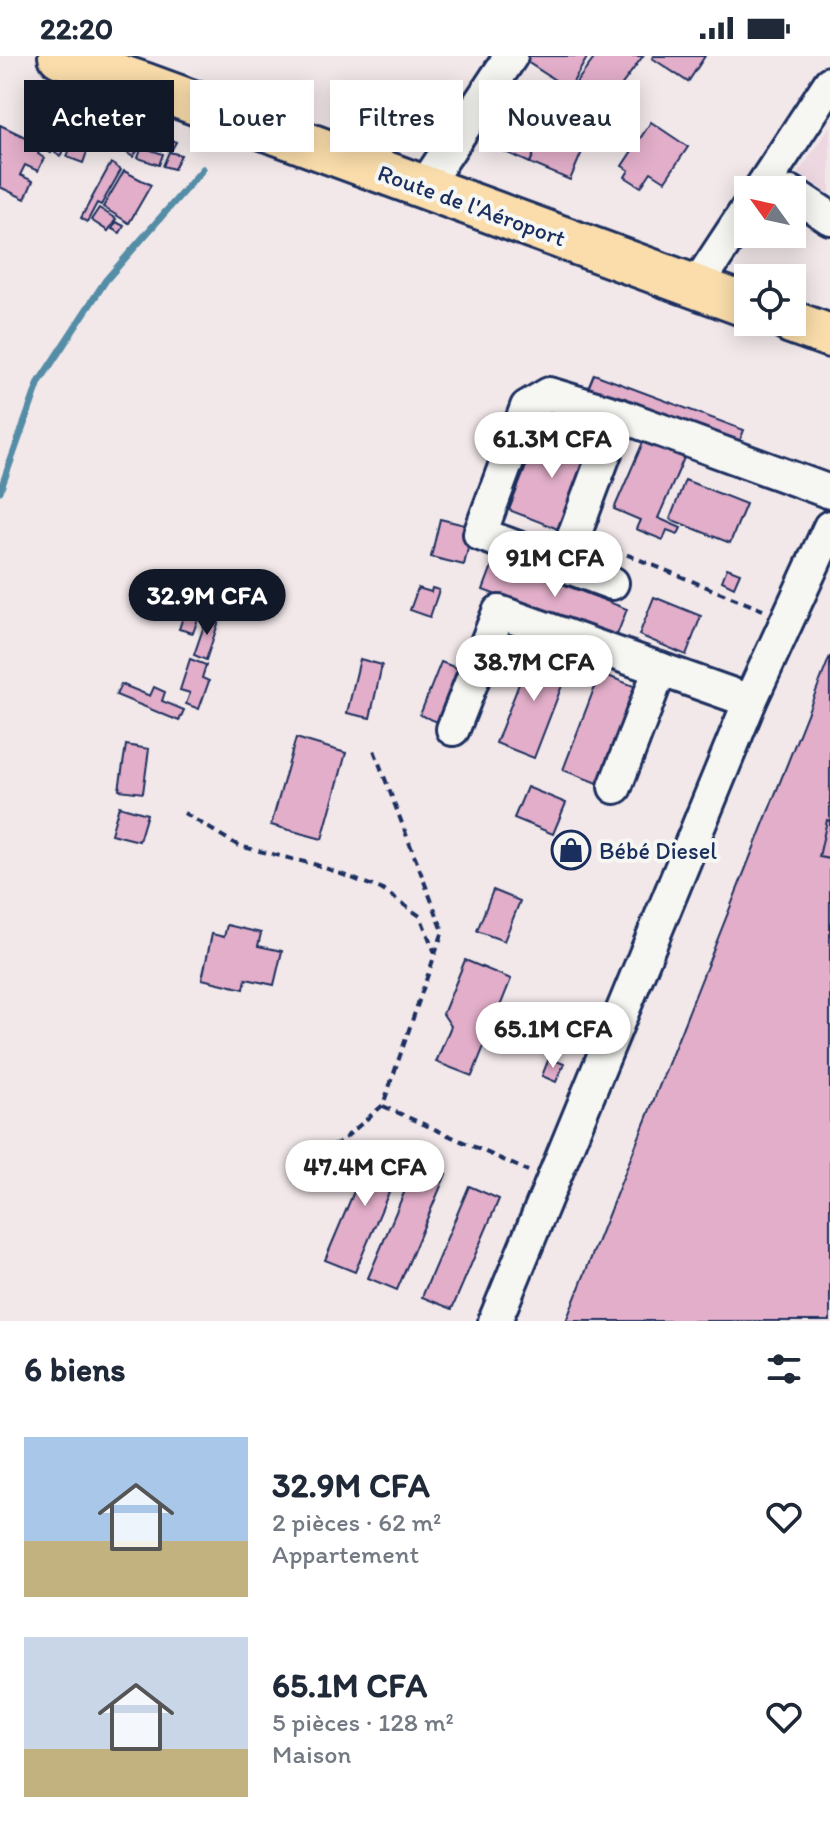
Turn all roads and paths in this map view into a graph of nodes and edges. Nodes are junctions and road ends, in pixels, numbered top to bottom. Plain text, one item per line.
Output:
1 (60, 56) edge
2 (511, 56) edge
3 (830, 83) edge
4 (783, 176) edge
5 (424, 187) junction
6 (806, 204) edge
7 (830, 218) edge
8 (734, 229) edge
9 (696, 287) junction
10 (734, 301) edge
11 (806, 327) edge
12 (830, 336) edge
13 (619, 415) junction
14 (830, 492) edge
15 (830, 527) edge
16 (575, 533) junction
17 (563, 565) junction
18 (612, 583) dead end
19 (787, 620) junction
20 (660, 669) junction
21 (750, 701) junction
22 (453, 729) dead end
23 (374, 750) dead end
24 (615, 787) dead end
25 (184, 813) dead end
26 (435, 953) junction
27 (383, 1105) junction
28 (293, 1158) dead end
29 (552, 1182) junction
30 (495, 1321) edge

1 - 5 main road, Route de l'Aéroport
2 - 5 street
3 - 4 street
5 - 9 main road, Route de l'Aéroport
6 - 7 street
8 - 9 street
9 - 10 main road, Route de l'Aéroport
11 - 12 main road
13 - 14 street
13 - 16 street
13 - 17 street
15 - 19 street
16 - 17 street
16 - 19 path
17 - 18 street
19 - 21 street
20 - 21 street
20 - 22 street
20 - 24 street
21 - 29 street
23 - 26 path
25 - 26 path
26 - 27 path
27 - 28 path
27 - 29 path
29 - 30 street

